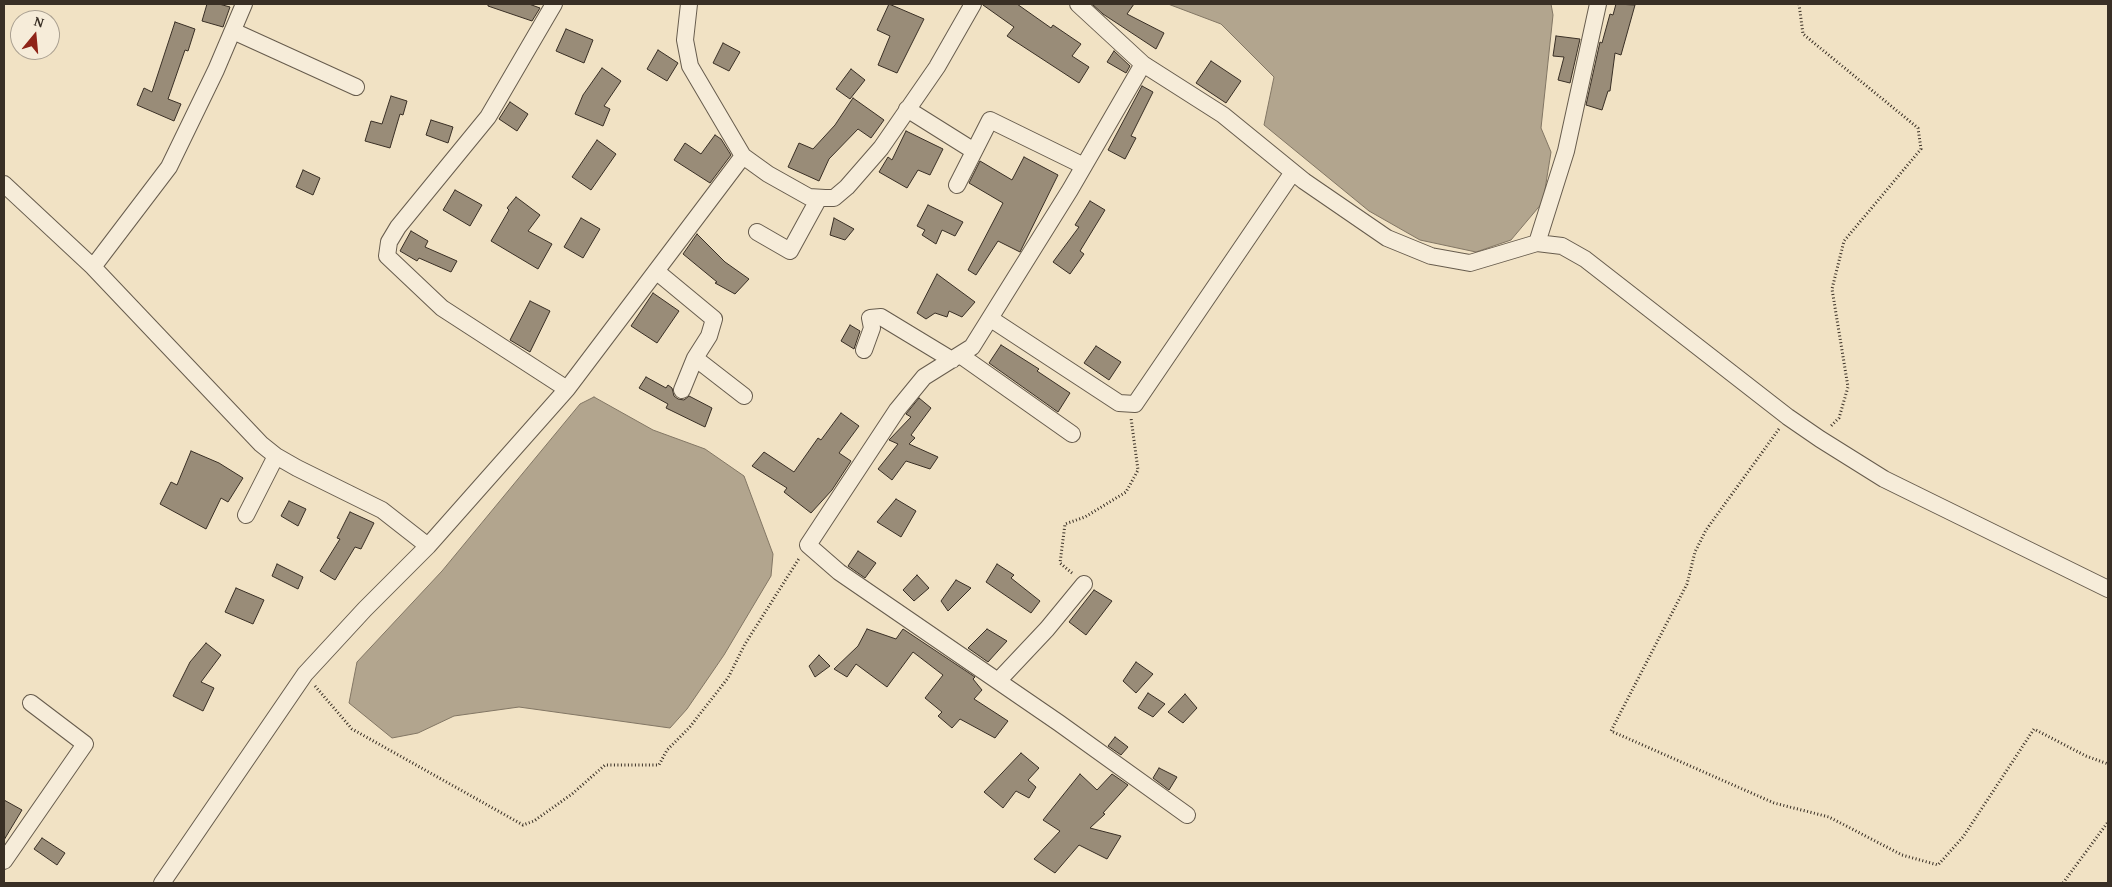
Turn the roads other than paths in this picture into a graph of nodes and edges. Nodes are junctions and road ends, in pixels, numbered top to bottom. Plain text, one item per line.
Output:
1 (244, 4) edge
2 (554, 4) edge
3 (689, 4) edge
4 (1078, 4) edge
5 (1598, 4) edge
6 (967, 6) edge
7 (233, 31) junction
8 (1143, 64) junction
9 (356, 87) dead end
10 (907, 109) junction
11 (974, 151) junction
12 (743, 156) junction
13 (1084, 166) junction
14 (1293, 172) junction
15 (4, 184) edge
16 (957, 185) dead end
17 (819, 198) junction
18 (757, 232) dead end
19 (1537, 243) junction
20 (92, 267) junction
21 (656, 271) junction
22 (991, 319) junction
23 (864, 350) dead end
24 (695, 358) junction
25 (956, 358) junction
26 (567, 389) junction
27 (682, 390) dead end
28 (744, 396) dead end
29 (1072, 434) dead end
30 (276, 456) junction
31 (246, 515) dead end
32 (428, 546) junction
33 (1084, 584) road end
34 (2108, 589) edge
35 (998, 681) junction
36 (31, 703) dead end
37 (1187, 815) dead end
38 (4, 861) edge
39 (162, 883) edge

1 - 7 street
2 - 26 street
3 - 12 street
4 - 8 street
5 - 19 street
6 - 10 street
7 - 9 street
7 - 20 street
8 - 13 street
8 - 14 street
10 - 11 street
10 - 17 street
11 - 13 street
11 - 16 street
12 - 17 street
12 - 21 street
13 - 22 street
14 - 19 street
14 - 22 street
15 - 20 street
17 - 18 street
19 - 34 street
20 - 30 street
21 - 24 street
21 - 26 street
22 - 25 street
23 - 25 street
24 - 27 street
24 - 28 street
25 - 29 street
25 - 35 street
26 - 32 street
30 - 31 street
30 - 32 street
32 - 39 street
33 - 35 street
35 - 37 street
36 - 38 street

